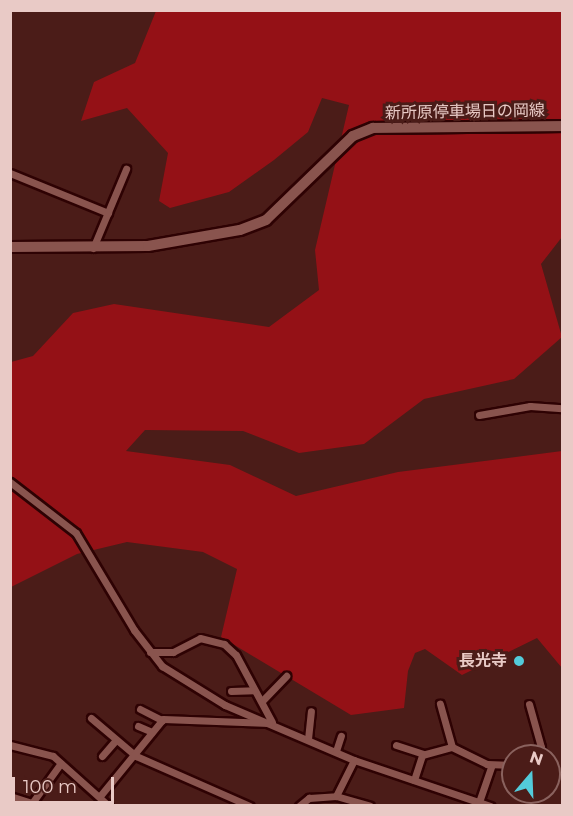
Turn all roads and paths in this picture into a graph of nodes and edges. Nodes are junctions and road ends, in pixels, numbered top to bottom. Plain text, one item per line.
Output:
1 (562, 126) edge
2 (126, 169) dead end
3 (10, 173) edge
4 (108, 213) junction
5 (10, 247) edge
6 (93, 248) junction
7 (562, 408) edge
8 (479, 415) dead end
9 (10, 482) edge
10 (150, 652) junction
11 (286, 676) dead end
12 (254, 690) junction
13 (231, 691) dead end
14 (262, 701) junction
15 (440, 704) dead end
16 (530, 704) dead end
17 (140, 709) dead end
18 (311, 711) dead end
19 (91, 718) dead end
20 (162, 720) junction
21 (272, 722) junction
22 (138, 726) dead end
23 (152, 732) junction
24 (340, 736) dead end
25 (308, 739) junction
26 (116, 740) junction
27 (540, 744) edge
28 (10, 745) edge
29 (396, 745) dead end
30 (452, 747) junction
31 (336, 752) junction
32 (424, 754) junction
33 (102, 756) dead end
34 (136, 756) junction
35 (354, 760) junction
36 (61, 763) junction
37 (492, 765) junction
38 (501, 765) edge
39 (414, 780) junction
40 (10, 796) edge
41 (100, 796) junction
42 (336, 796) junction
43 (479, 802) junction
44 (32, 804) edge
45 (110, 806) edge
46 (250, 806) edge
47 (299, 806) edge
48 (370, 806) edge
49 (490, 806) edge

1 - 6 main road, 新所原停車場日の岡線
2 - 4 street
3 - 4 street
4 - 6 street
5 - 6 main road, 新所原停車場日の岡線
7 - 8 street
9 - 10 street
10 - 12 street
10 - 21 street
11 - 14 street
12 - 13 street
12 - 14 street
14 - 21 street
15 - 30 street
16 - 27 street
17 - 20 street
18 - 25 street
19 - 26 street
20 - 21 street
20 - 23 street
21 - 25 street
22 - 23 street
23 - 34 street
24 - 31 street
25 - 31 street
26 - 33 street
26 - 34 street
28 - 36 street
29 - 32 street
30 - 32 street
30 - 37 street
31 - 35 street
32 - 39 street
34 - 41 street
34 - 46 street
35 - 39 street
35 - 42 street
36 - 41 street
36 - 44 street
37 - 38 street
37 - 43 street
39 - 43 street
40 - 44 street
41 - 45 street
42 - 47 street
42 - 48 street
43 - 49 street

